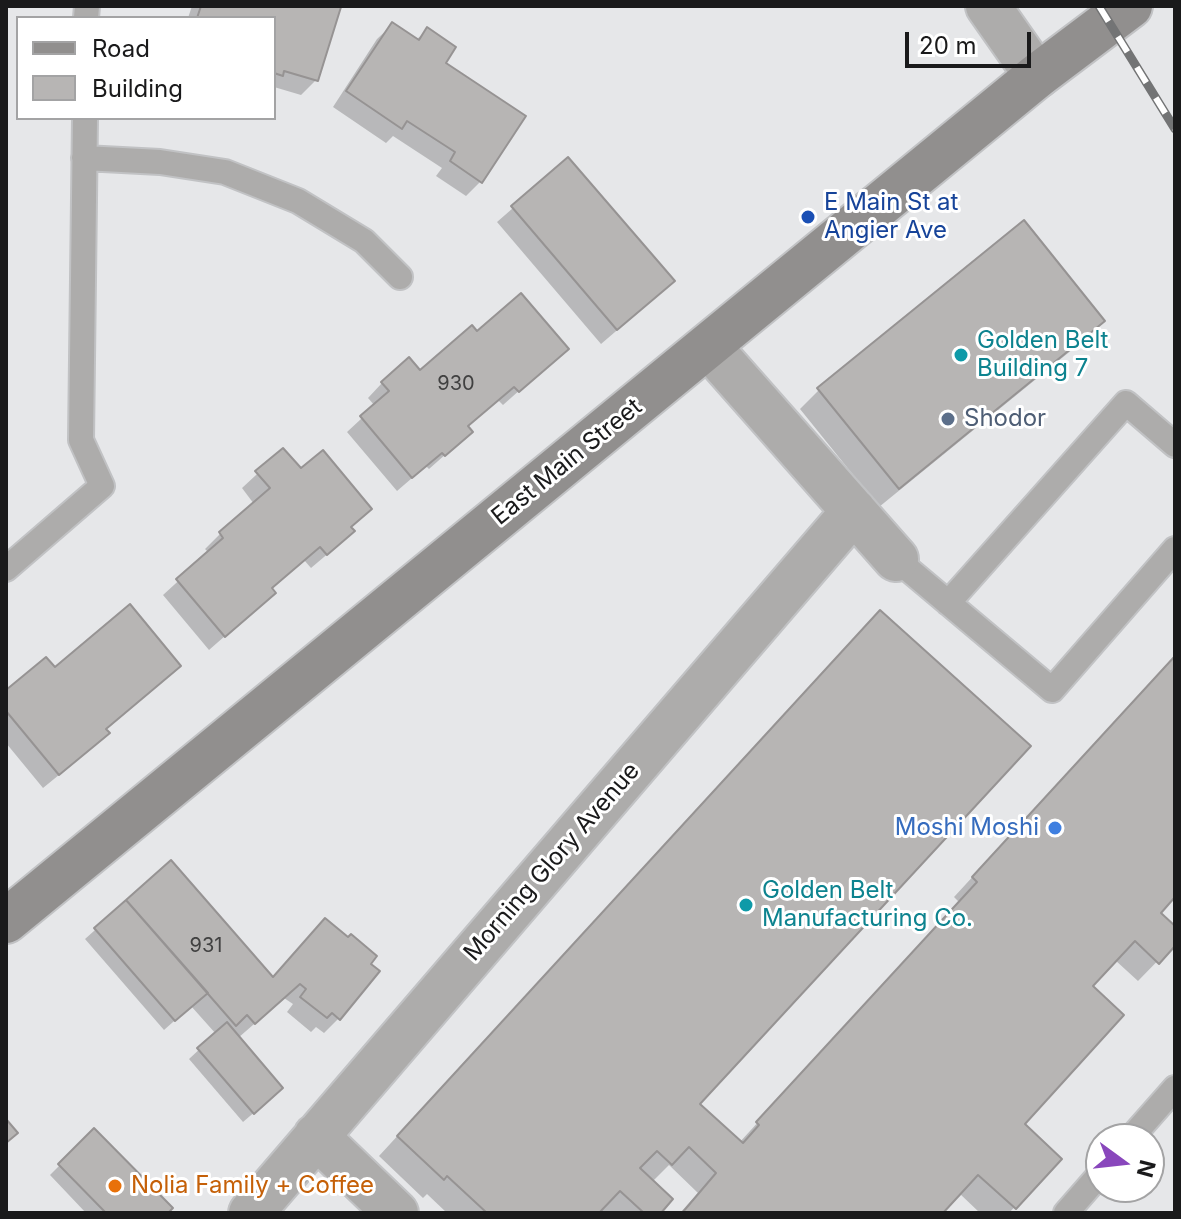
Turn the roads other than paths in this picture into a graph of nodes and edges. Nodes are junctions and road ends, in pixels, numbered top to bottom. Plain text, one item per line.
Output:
1 (988, 6) edge
2 (1130, 6) edge
3 (1037, 76) junction
4 (85, 120) edge
5 (84, 158) junction
6 (400, 277) dead end
7 (709, 347) junction
8 (1175, 445) edge
9 (854, 511) junction
10 (1175, 549) edge
11 (896, 559) joint
12 (6, 569) edge
13 (948, 603) junction
14 (6, 921) edge
15 (1175, 1088) edge
16 (1144, 1123) edge
17 (316, 1136) junction
18 (1085, 1191) edge
19 (251, 1213) edge
20 (396, 1213) edge
21 (1066, 1213) edge

1 - 3 street
2 - 3 street, East Main Street
3 - 7 street, East Main Street
4 - 5 lane
5 - 6 lane
5 - 12 lane
7 - 9 street
7 - 14 street, East Main Street
8 - 13 lane
9 - 11 street
9 - 17 street, Morning Glory Avenue
10 - 13 lane
11 - 13 lane
15 - 16 lane
17 - 19 street, Morning Glory Avenue
17 - 20 street
18 - 21 lane

